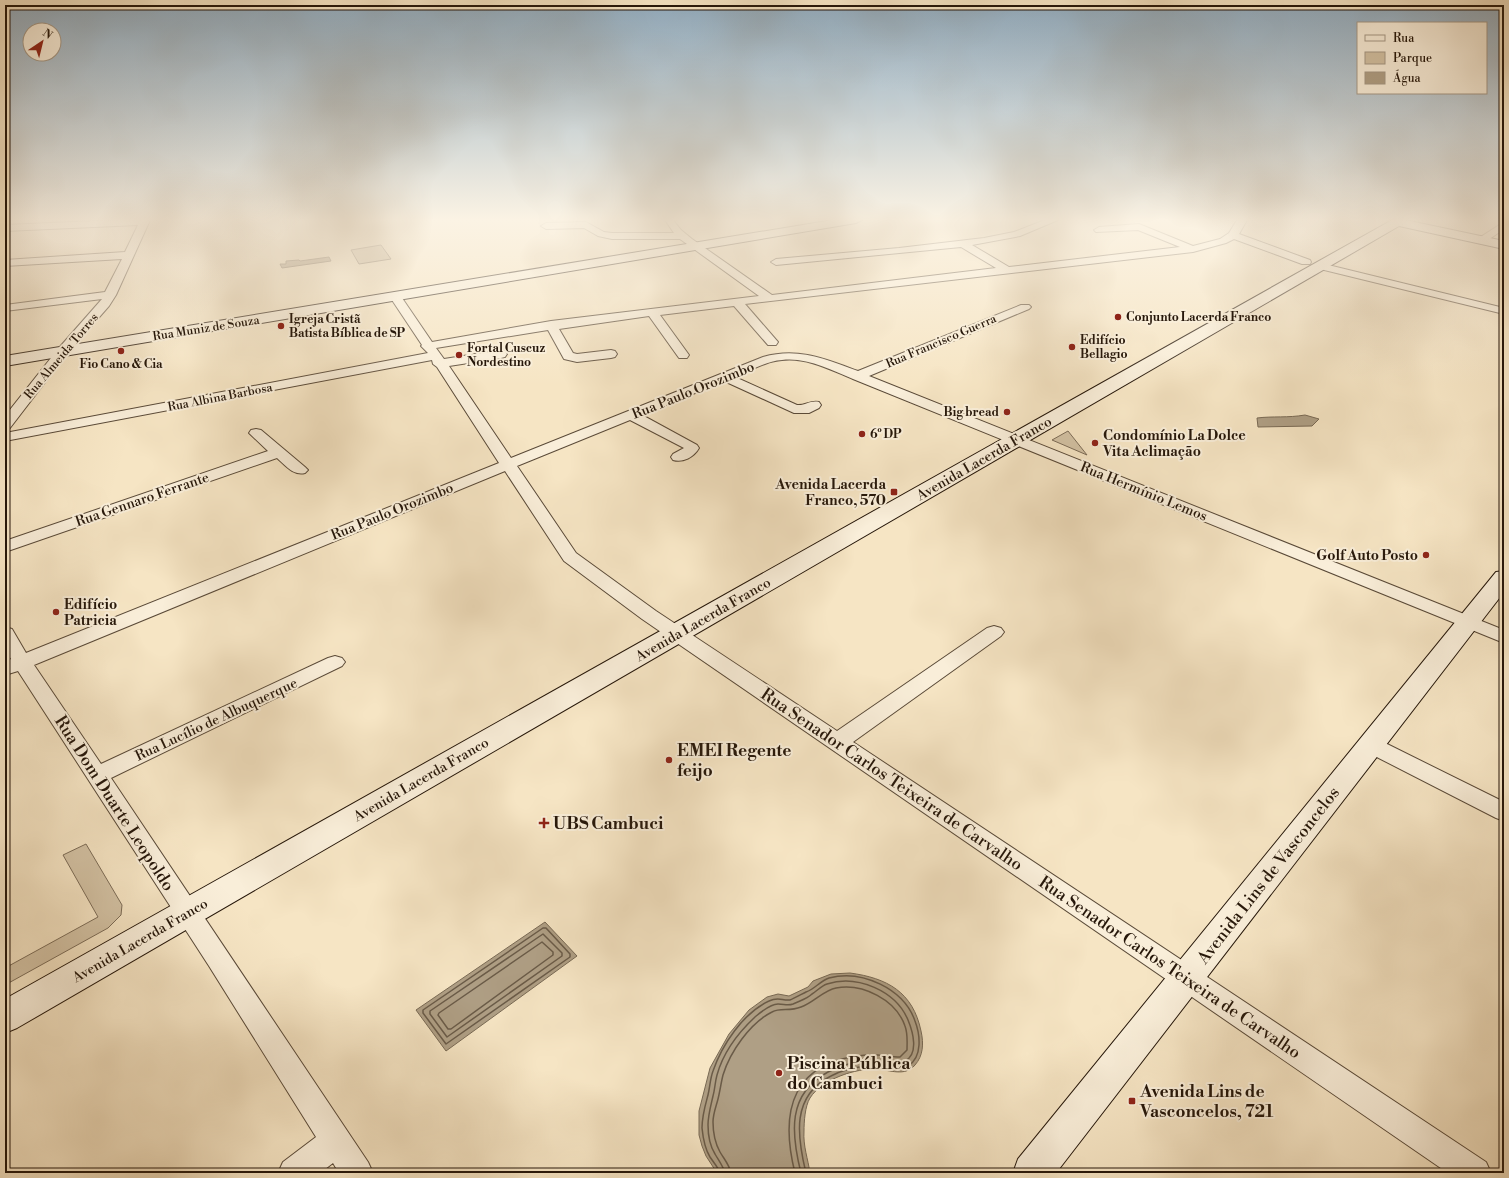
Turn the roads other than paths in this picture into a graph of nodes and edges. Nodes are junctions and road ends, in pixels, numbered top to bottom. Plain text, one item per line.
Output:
1 (120, 275) edge
2 (526, 275) edge
3 (737, 275) edge
4 (965, 275) edge
5 (1295, 275) edge
6 (1358, 275) edge
7 (110, 295) junction
8 (396, 297) junction
9 (769, 298) junction
10 (737, 302) junction
11 (1025, 307) dead end
12 (5, 308) edge
13 (1504, 311) edge
14 (653, 313) junction
15 (551, 326) junction
16 (772, 342) dead end
17 (62, 352) junction
18 (501, 354) dead end
19 (611, 354) dead end
20 (434, 355) junction
21 (683, 355) dead end
22 (781, 356) joint
23 (5, 361) edge
24 (858, 376) junction
25 (725, 377) junction
26 (814, 405) dead end
27 (631, 415) junction
28 (5, 424) edge
29 (256, 433) dead end
30 (5, 437) edge
31 (1017, 440) junction
32 (280, 452) junction
33 (678, 457) dead end
34 (507, 465) junction
35 (300, 470) dead end
36 (5, 547) edge
37 (1504, 577) edge
38 (1467, 622) junction
39 (994, 632) dead end
40 (5, 633) edge
41 (676, 634) junction
42 (1504, 637) edge
43 (335, 662) dead end
44 (13, 666) edge
45 (837, 742) junction
46 (1371, 745) junction
47 (96, 775) junction
48 (1504, 812) edge
49 (187, 913) junction
50 (1186, 978) junction
51 (5, 1017) edge
52 (336, 1141) junction
53 (294, 1173) edge
54 (357, 1173) edge
55 (1032, 1173) edge
56 (1475, 1173) edge

1 - 7 street, Rua Almeida Torres
2 - 8 street, Rua Muniz de Souza
3 - 9 street
4 - 9 street
5 - 31 street, Avenida Lacerda Franco
6 - 13 street
7 - 12 street
7 - 17 street, Rua Almeida Torres
8 - 17 street, Rua Muniz de Souza
8 - 20 street, Rua Senador Carlos Teixeira de Carvalho
9 - 10 street
10 - 14 street
10 - 16 street
11 - 24 street, Rua Francisco Guerra
14 - 15 street
14 - 21 street
15 - 19 street
15 - 20 street
17 - 23 street, Rua Muniz de Souza
17 - 28 street, Rua Almeida Torres
18 - 20 street
20 - 30 street, Rua Albina Barbosa
20 - 34 street, Rua Senador Carlos Teixeira de Carvalho
22 - 24 street, Rua Hermínio Lemos
22 - 25 street, Rua Paulo Orozimbo
24 - 31 street, Rua Hermínio Lemos
25 - 26 street
25 - 27 street, Rua Paulo Orozimbo
27 - 33 street
27 - 34 street, Rua Paulo Orozimbo
29 - 32 street
31 - 38 street, Rua Hermínio Lemos
31 - 41 street, Avenida Lacerda Franco
32 - 35 street
32 - 36 street, Rua Gennaro Ferrante
34 - 41 street, Rua Senador Carlos Teixeira de Carvalho
34 - 44 street, Rua Paulo Orozimbo
37 - 38 street, Avenida Lins de Vasconcelos
38 - 42 street, Rua Hermínio Lemos
38 - 46 street, Avenida Lins de Vasconcelos
39 - 45 street
40 - 44 street, Rua Dom Duarte Leopoldo
41 - 45 street, Rua Senador Carlos Teixeira de Carvalho
41 - 49 street, Avenida Lacerda Franco
43 - 47 street, Rua Lucílio de Albuquerque
44 - 47 street, Rua Dom Duarte Leopoldo
45 - 50 street, Rua Senador Carlos Teixeira de Carvalho
46 - 48 street
46 - 50 street, Avenida Lins de Vasconcelos
47 - 49 street, Rua Dom Duarte Leopoldo
49 - 51 street, Avenida Lacerda Franco
49 - 52 street, Rua Dom Duarte Leopoldo
50 - 55 street, Avenida Lins de Vasconcelos
50 - 56 street, Rua Senador Carlos Teixeira de Carvalho
52 - 53 street
52 - 54 street, Rua Dom Duarte Leopoldo

